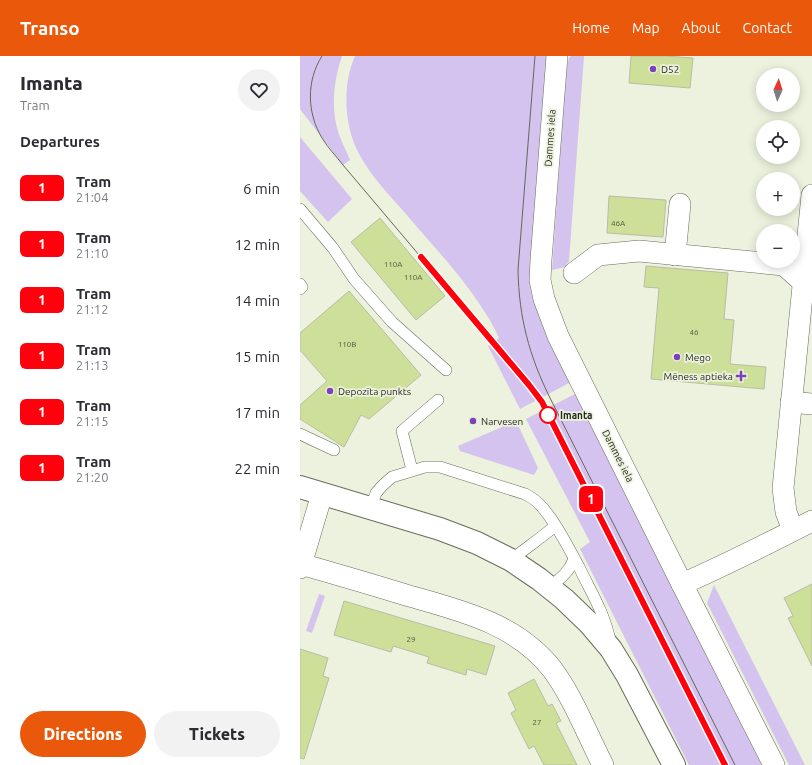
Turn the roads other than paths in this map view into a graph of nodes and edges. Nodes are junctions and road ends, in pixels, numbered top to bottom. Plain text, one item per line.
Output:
1 (557, 56) edge
2 (812, 195) edge
3 (680, 204) dead end
4 (300, 209) edge
5 (675, 255) junction
6 (574, 273) dead end
7 (804, 282) junction
8 (300, 284) edge
9 (300, 288) edge
10 (446, 370) dead end
11 (438, 400) dead end
12 (791, 402) junction
13 (812, 404) edge
14 (300, 434) edge
15 (334, 450) dead end
16 (412, 470) junction
17 (300, 487) edge
18 (322, 494) junction
19 (370, 509) junction
20 (555, 526) junction
21 (806, 526) edge
22 (574, 558) junction
23 (512, 560) junction
24 (301, 566) edge
25 (682, 584) junction
26 (550, 587) junction
27 (611, 649) junction
28 (602, 765) edge
29 (674, 765) edge
30 (774, 765) edge

1 - 25 street, Dammes iela
2 - 7 street
3 - 5 street
4 - 10 lane
5 - 6 street
5 - 7 street
7 - 12 street
8 - 9 lane
11 - 16 lane
12 - 13 street
12 - 21 street
14 - 15 lane
16 - 19 lane
16 - 20 lane
17 - 18 street
18 - 19 street
18 - 24 street
19 - 23 street
20 - 22 lane
20 - 23 lane
21 - 25 street
22 - 26 lane
22 - 27 lane
23 - 26 street
24 - 28 street
25 - 30 street, Dammes iela
26 - 27 street
27 - 29 street

